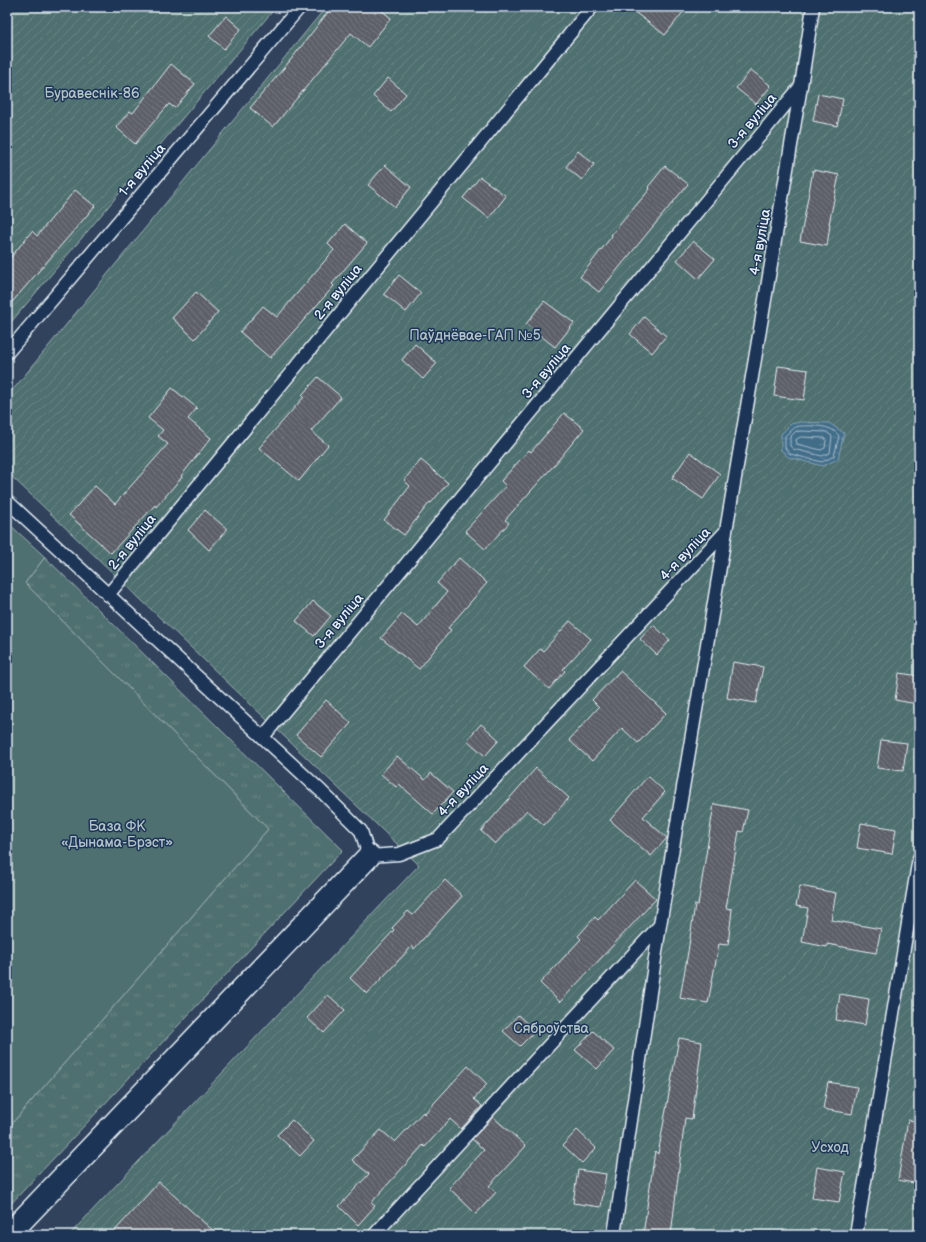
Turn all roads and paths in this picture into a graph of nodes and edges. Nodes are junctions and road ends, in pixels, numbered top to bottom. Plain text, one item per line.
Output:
1 (300, 7) edge
2 (592, 7) edge
3 (813, 7) edge
4 (801, 86) junction
5 (7, 353) edge
6 (7, 501) edge
7 (726, 531) junction
8 (108, 595) junction
9 (263, 737) junction
10 (369, 856) junction
11 (919, 858) edge
12 (660, 925) junction
13 (8, 1235) edge
14 (374, 1235) edge
15 (614, 1235) edge
16 (856, 1235) edge

1 - 5 lane, 1-я вуліца
2 - 8 lane, 2-я вуліца
3 - 4 lane
4 - 7 lane, 4-я вуліца
4 - 9 lane, 3-я вуліца
6 - 8 lane
7 - 10 lane, 4-я вуліца
7 - 12 lane
8 - 9 lane
9 - 10 lane
10 - 13 street
11 - 16 lane
12 - 14 lane
12 - 15 lane

